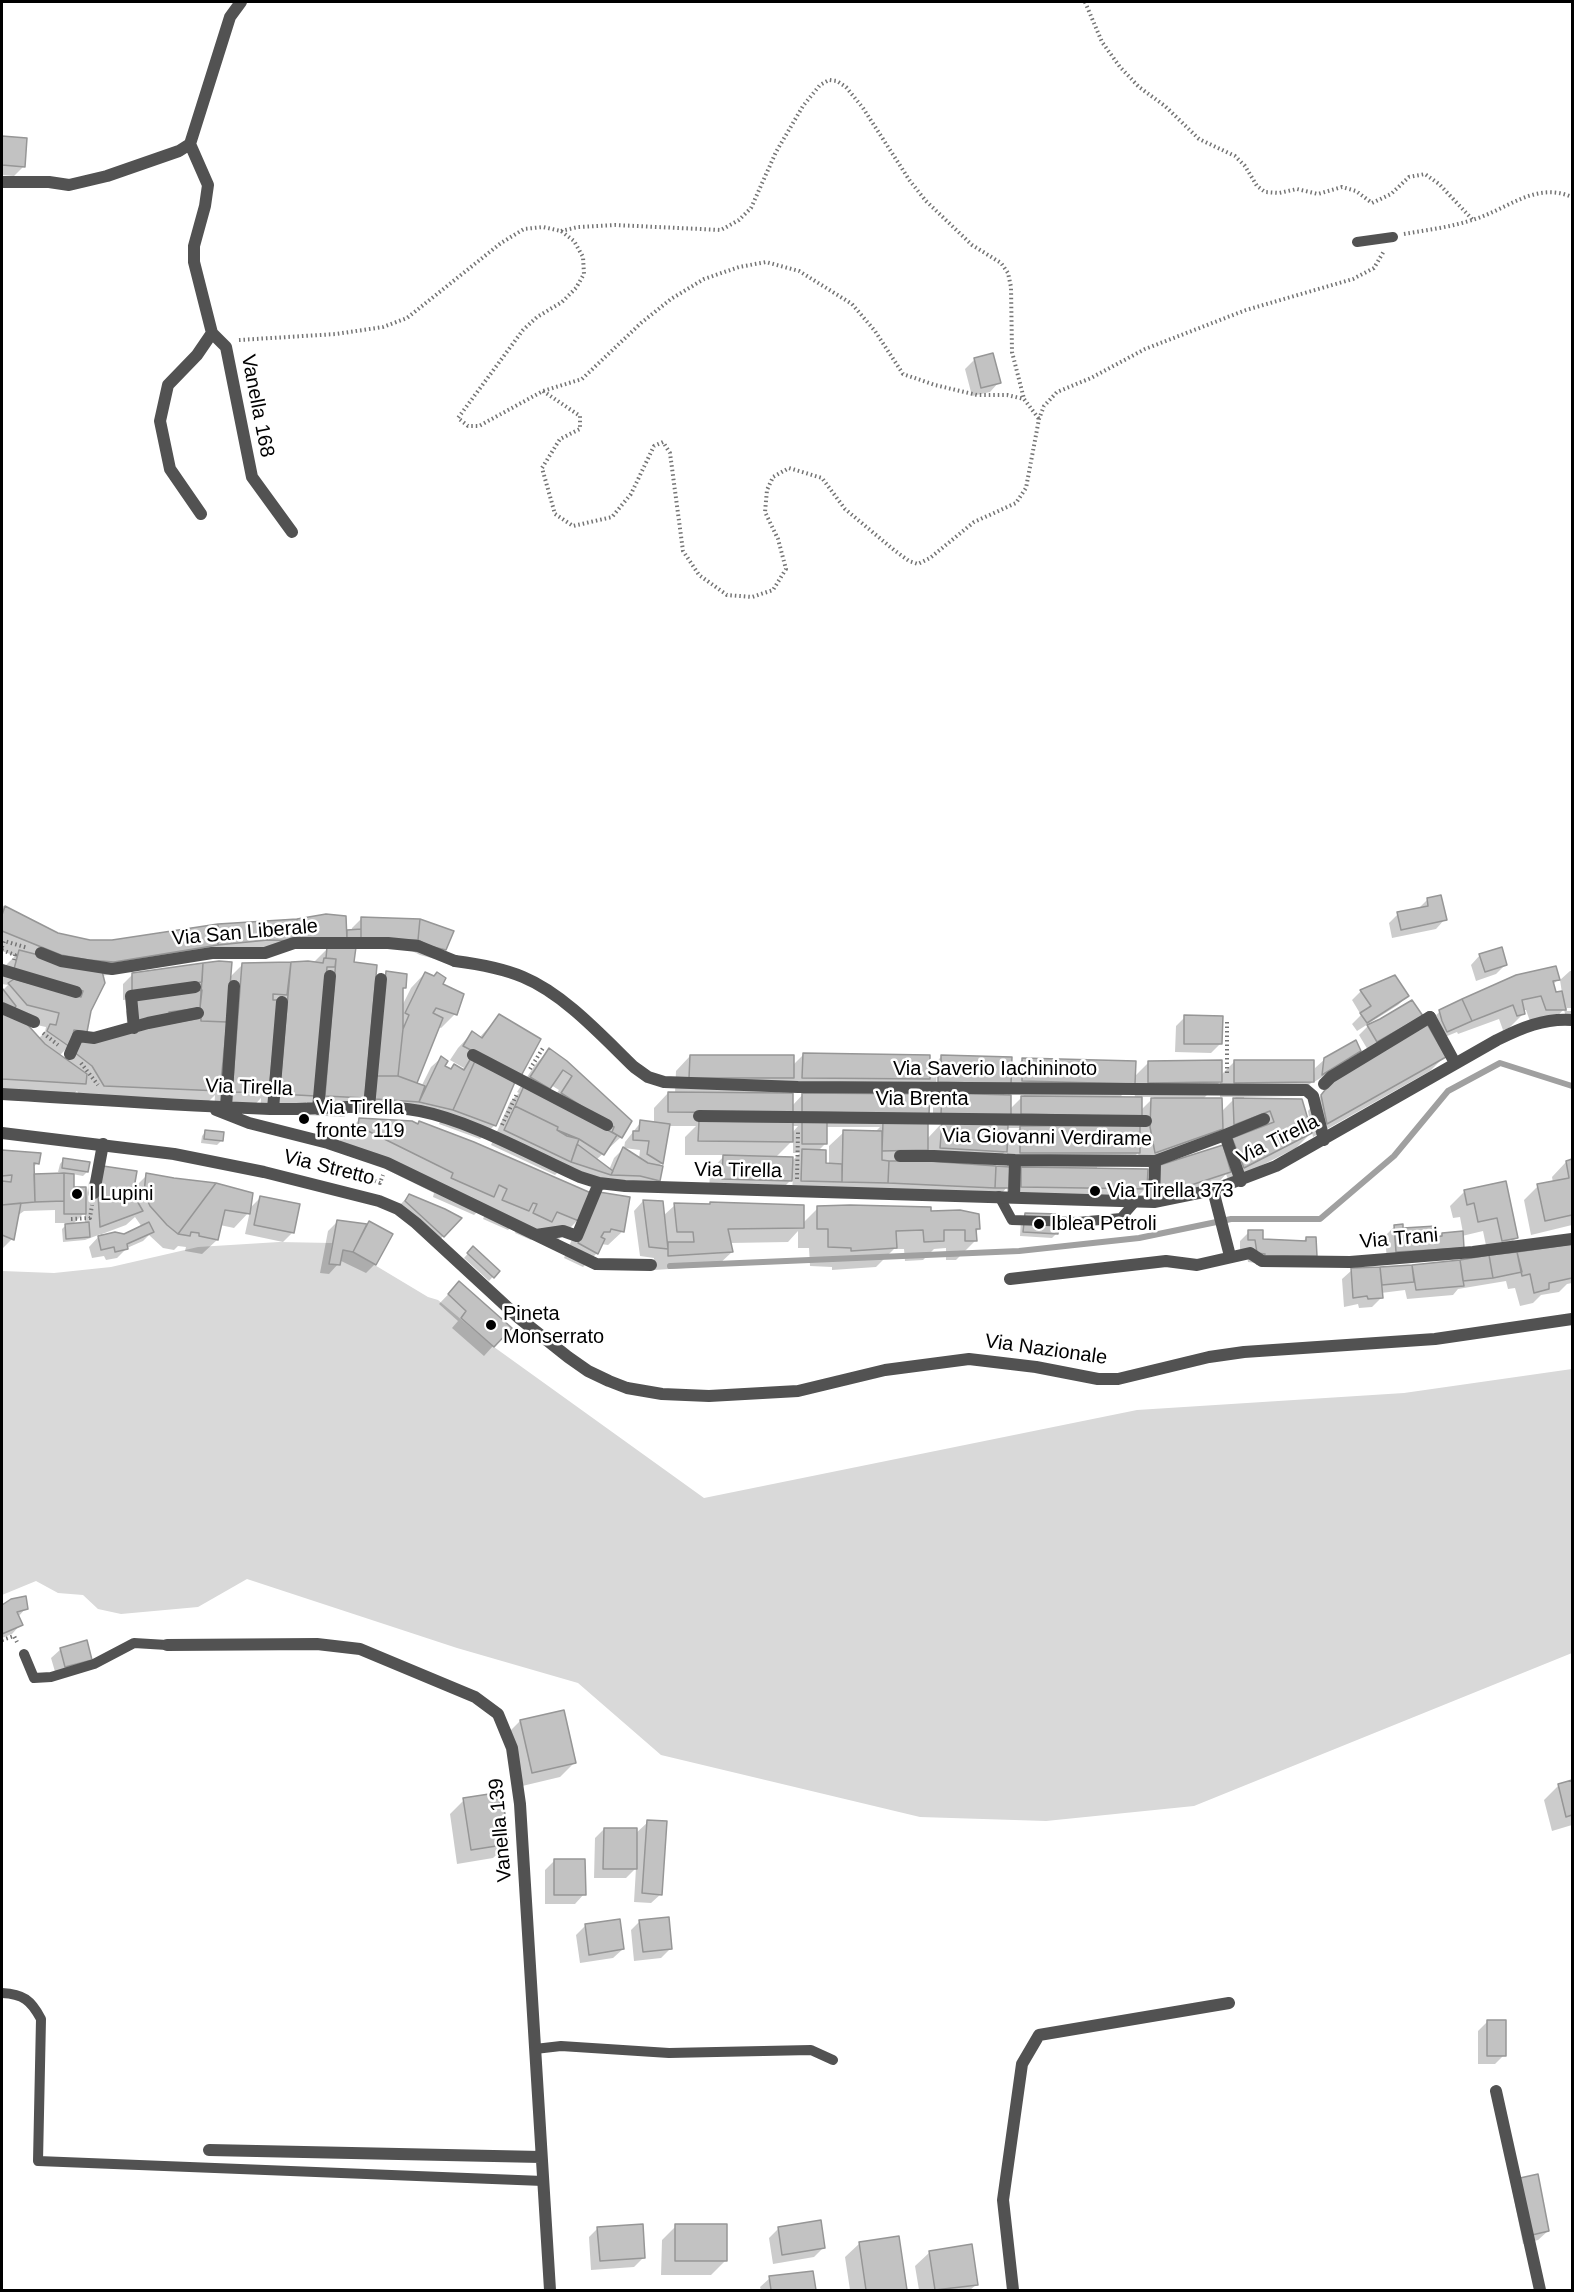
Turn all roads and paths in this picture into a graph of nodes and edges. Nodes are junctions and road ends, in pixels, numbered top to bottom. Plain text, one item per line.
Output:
1 (241, 2) edge
2 (1085, 2) edge
3 (190, 144) junction
4 (2, 182) edge
5 (1572, 196) edge
6 (1473, 220) junction
7 (561, 231) junction
8 (1393, 237) junction
9 (1357, 242) dead end
10 (212, 333) junction
11 (232, 338) dead end
12 (543, 392) junction
13 (1024, 399) junction
14 (1039, 419) junction
15 (201, 514) dead end
16 (292, 532) dead end
17 (2, 947) edge
18 (42, 953) joint
19 (2, 970) edge
20 (330, 976) dead end
21 (381, 979) dead end
22 (234, 986) dead end
23 (195, 987) dead end
24 (76, 992) dead end
25 (282, 1002) dead end
26 (2, 1008) edge
27 (198, 1013) dead end
28 (1572, 1020) edge
29 (34, 1022) joint
30 (134, 1028) junction
31 (70, 1054) junction
32 (473, 1055) dead end
33 (1455, 1063) junction
34 (634, 1067) joint
35 (1324, 1084) dead end
36 (2, 1094) edge
37 (98, 1100) junction
38 (207, 1107) junction
39 (226, 1107) junction
40 (369, 1107) junction
41 (318, 1108) junction
42 (273, 1109) junction
43 (699, 1116) dead end
44 (798, 1118) junction
45 (1264, 1119) dead end
46 (1146, 1121) dead end
47 (607, 1125) dead end
48 (2, 1133) edge
49 (1225, 1135) junction
50 (1324, 1140) junction
51 (103, 1144) junction
52 (900, 1156) dead end
53 (1015, 1160) junction
54 (1155, 1161) junction
55 (1241, 1181) junction
56 (599, 1183) junction
57 (1213, 1190) junction
58 (797, 1191) junction
59 (94, 1193) joint
60 (999, 1196) junction
61 (1014, 1197) junction
62 (1154, 1201) junction
63 (1135, 1202) junction
64 (71, 1219) dead end
65 (536, 1235) junction
66 (1572, 1239) edge
67 (1230, 1256) junction
68 (651, 1265) dead end
69 (1010, 1279) dead end
70 (1572, 1319) edge
71 (588, 1371) joint
72 (167, 1645) joint
73 (24, 1653) dead end
74 (2, 1993) edge
75 (1229, 2003) dead end
76 (534, 2049) junction
77 (833, 2060) dead end
78 (1496, 2091) dead end
79 (209, 2150) dead end
80 (541, 2157) junction
81 (543, 2181) junction
82 (550, 2290) edge
83 (1013, 2290) edge
84 (1540, 2290) edge

1 - 3 street
2 - 6 path
3 - 4 street
3 - 10 street, Vanella 168
5 - 6 path
6 - 8 path
7 - 11 path
7 - 12 path
7 - 13 path
8 - 9 lane
8 - 14 path
10 - 15 street
10 - 16 street, Vanella 168
12 - 13 path
12 - 14 path
13 - 14 path
17 - 18 path
18 - 34 street, Via San Liberale
19 - 24 street
20 - 41 street
21 - 40 street
22 - 39 street
23 - 30 street
25 - 42 street
26 - 29 street
27 - 30 street
28 - 33 street, Via Tirella
29 - 31 path
30 - 31 street
31 - 37 path
32 - 47 street
33 - 35 street
33 - 50 street, Via Tirella
34 - 50 street, Via Saverio Iachininoto
36 - 37 street, Via Tirella
37 - 38 street, Via Tirella
38 - 39 street, Via Tirella
38 - 65 street
39 - 42 street, Via Tirella
40 - 41 street, Via Tirella
40 - 56 street, Via Tirella
41 - 42 street, Via Tirella
43 - 44 street, Via Brenta
44 - 46 street, Via Brenta
44 - 58 path
45 - 49 street, Via Giovanni Verdirame
48 - 51 street, Via Stretto
49 - 54 street, Via Giovanni Verdirame
49 - 55 street
50 - 55 street, Via Tirella
51 - 59 street
51 - 71 street, Via Stretto
52 - 53 street, Via Giovanni Verdirame
53 - 54 street, Via Giovanni Verdirame
53 - 61 street
54 - 62 street
55 - 57 street, Via Tirella
56 - 58 street, Via Tirella
56 - 65 street
57 - 62 street, Via Tirella
57 - 67 street
58 - 60 street, Via Tirella
59 - 64 path
60 - 61 street, Via Tirella
60 - 63 lane
61 - 63 street, Via Tirella
62 - 63 street, Via Tirella
65 - 68 street
66 - 67 street, Via Trani
67 - 69 street
70 - 71 street, Via Nazionale
72 - 73 lane
72 - 76 street, Vanella 139
74 - 81 lane
75 - 83 street
76 - 77 lane
76 - 80 street, Vanella 139
78 - 84 street
79 - 80 street
80 - 81 street, Vanella 139
81 - 82 street, Vanella 139

